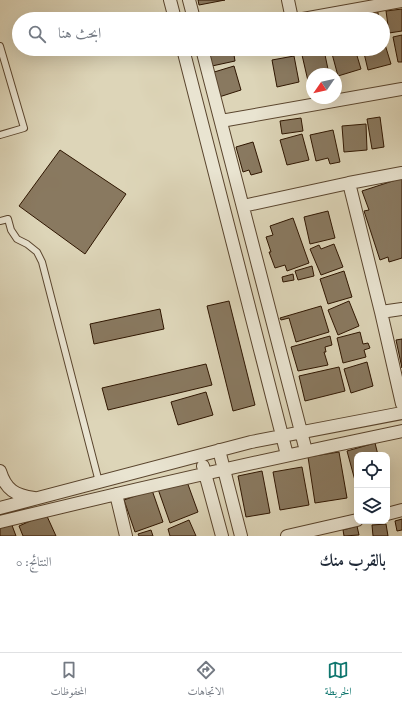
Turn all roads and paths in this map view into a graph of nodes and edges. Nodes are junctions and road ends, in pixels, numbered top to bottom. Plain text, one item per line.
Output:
1 (170, 0) edge
2 (189, 0) edge
3 (288, 0) edge
4 (402, 2) edge
5 (173, 12) edge
6 (192, 12) edge
7 (291, 12) edge
8 (344, 12) edge
9 (0, 46) edge
10 (185, 56) edge
11 (204, 56) edge
12 (402, 89) edge
13 (221, 121) junction
14 (0, 135) edge
15 (402, 173) edge
16 (350, 183) junction
17 (243, 206) junction
18 (0, 222) edge
19 (402, 309) edge
20 (381, 312) junction
21 (402, 404) edge
22 (402, 413) edge
23 (402, 431) edge
24 (301, 432) junction
25 (282, 436) junction
26 (220, 450) junction
27 (306, 451) junction
28 (201, 455) junction
29 (287, 455) junction
30 (224, 469) junction
31 (0, 471) edge
32 (205, 473) junction
33 (99, 482) junction
34 (116, 494) junction
35 (35, 499) junction
36 (0, 508) edge
37 (402, 510) edge
38 (390, 513) edge
39 (354, 521) edge
40 (0, 522) edge
41 (126, 536) edge
42 (222, 536) edge
43 (241, 536) edge
44 (287, 536) edge

1 - 5 street
2 - 6 street
3 - 7 street
4 - 8 street
9 - 14 lane
10 - 25 street
11 - 13 street
12 - 13 street
13 - 17 street
15 - 16 street
16 - 17 street
16 - 20 street
17 - 24 street
18 - 33 lane
19 - 20 street
20 - 21 street
22 - 24 street
23 - 27 street
24 - 25 street
24 - 27 street
25 - 26 street
25 - 29 street
26 - 28 street
26 - 30 street
27 - 29 street
28 - 32 street
28 - 33 street
29 - 30 street
30 - 32 street
30 - 43 street
31 - 35 street
32 - 34 street
32 - 42 street
33 - 35 street
34 - 40 street
34 - 41 street
35 - 36 street
37 - 38 street
39 - 44 street

